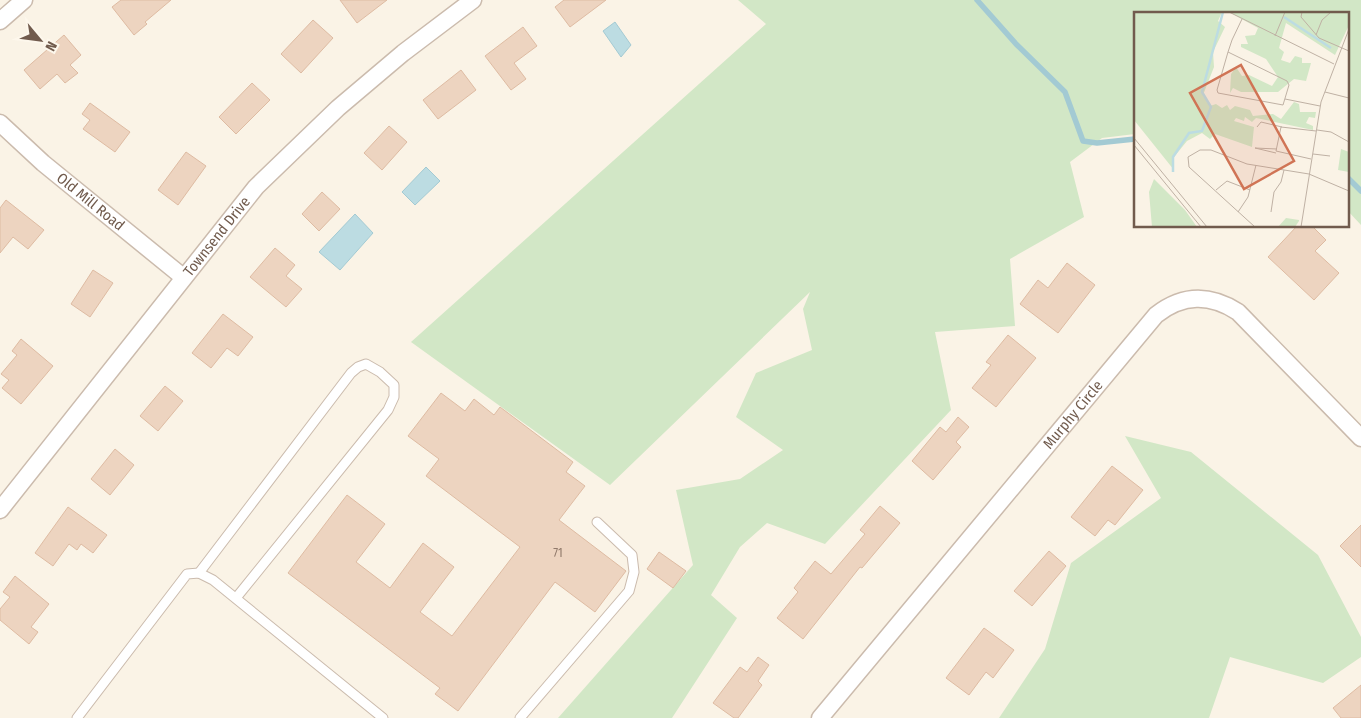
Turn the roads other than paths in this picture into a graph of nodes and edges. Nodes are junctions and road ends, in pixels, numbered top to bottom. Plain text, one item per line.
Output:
1 (24, 0) edge
2 (473, 0) edge
3 (0, 21) edge
4 (0, 123) edge
5 (182, 277) junction
6 (1361, 438) edge
7 (0, 510) edge
8 (597, 522) dead end
9 (199, 572) junction
10 (236, 598) junction
11 (77, 718) edge
12 (383, 718) edge
13 (520, 718) edge
14 (820, 718) edge

1 - 3 street
2 - 5 street, Townsend Drive
4 - 5 street, Old Mill Road
5 - 7 street, Townsend Drive
6 - 14 street, Murphy Circle
8 - 13 lane
9 - 10 lane
9 - 10 lane
9 - 11 lane
10 - 12 lane

